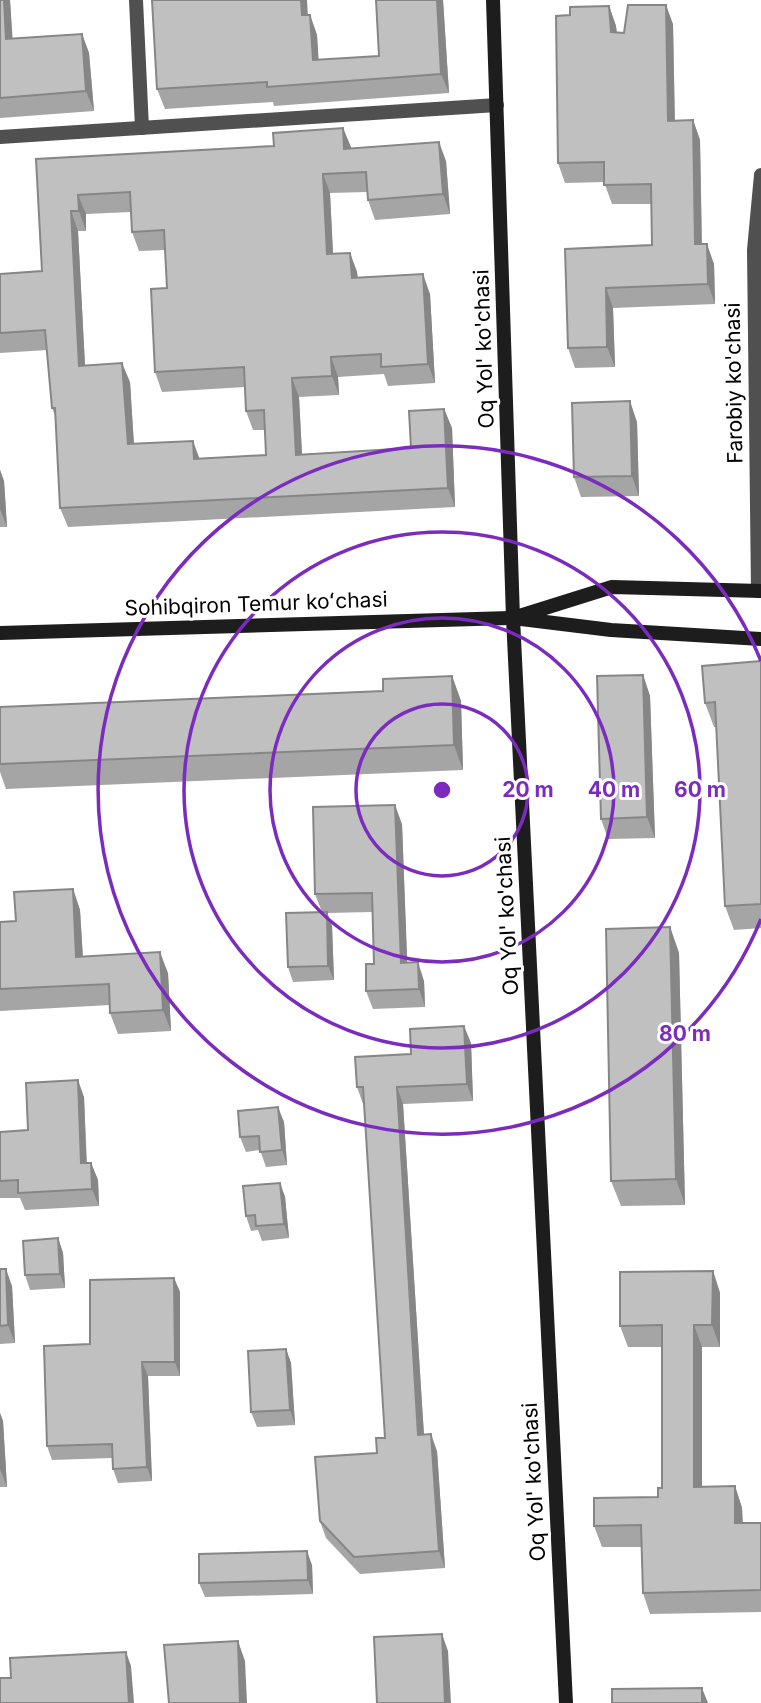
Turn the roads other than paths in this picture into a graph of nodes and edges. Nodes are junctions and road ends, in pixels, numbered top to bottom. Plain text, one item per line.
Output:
1 (136, 0) edge
2 (493, 0) edge
3 (497, 104) junction
4 (142, 128) junction
5 (0, 137) edge
6 (761, 175) edge
7 (759, 591) edge
8 (513, 618) junction
9 (0, 633) edge
10 (761, 639) edge
11 (566, 1703) edge

1 - 4 street
2 - 3 street, Oq Yol' ko'chasi
3 - 4 street
3 - 8 street, Oq Yol' ko'chasi
4 - 5 street
6 - 7 street, Farobiy ko'chasi
7 - 8 street, Sohibqiron Temur koʻchasi
8 - 9 street, Sohibqiron Temur koʻchasi
8 - 10 street, Sohibqiron Temur koʻchasi
8 - 11 street, Oq Yol' ko'chasi

